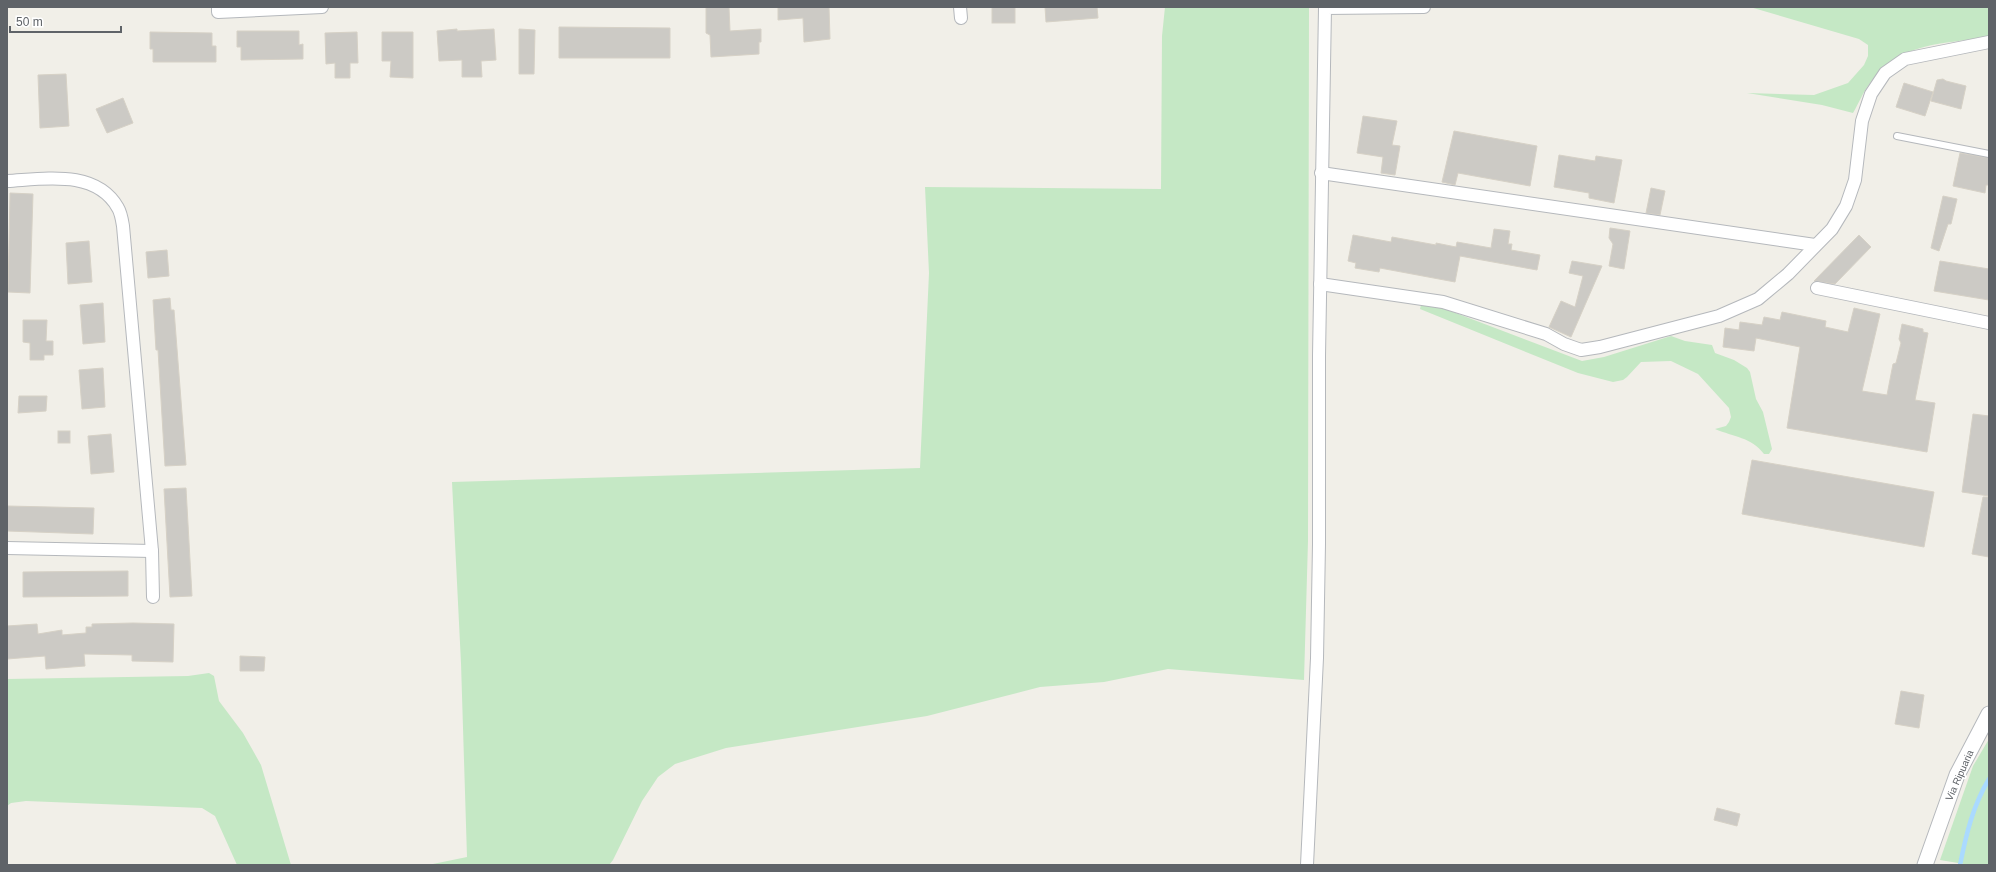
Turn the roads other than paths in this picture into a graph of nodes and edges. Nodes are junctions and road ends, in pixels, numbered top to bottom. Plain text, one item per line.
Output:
1 (322, 7) edge
2 (1424, 7) edge
3 (218, 9) edge
4 (1989, 42) edge
5 (1897, 136) dead end
6 (1989, 154) edge
7 (1321, 173) junction
8 (7, 181) edge
9 (1815, 245) junction
10 (1320, 284) junction
11 (1817, 288) dead end
12 (1989, 323) edge
13 (7, 548) edge
14 (152, 551) junction
15 (153, 597) dead end
16 (1989, 714) edge
17 (1307, 865) edge
18 (1928, 865) edge

1 - 3 street
2 - 7 street
4 - 9 street
5 - 6 lane
7 - 9 street
7 - 10 street
8 - 14 street
9 - 10 street
10 - 17 street
11 - 12 street
13 - 14 street
14 - 15 street
16 - 18 street, Via Ripuaria

